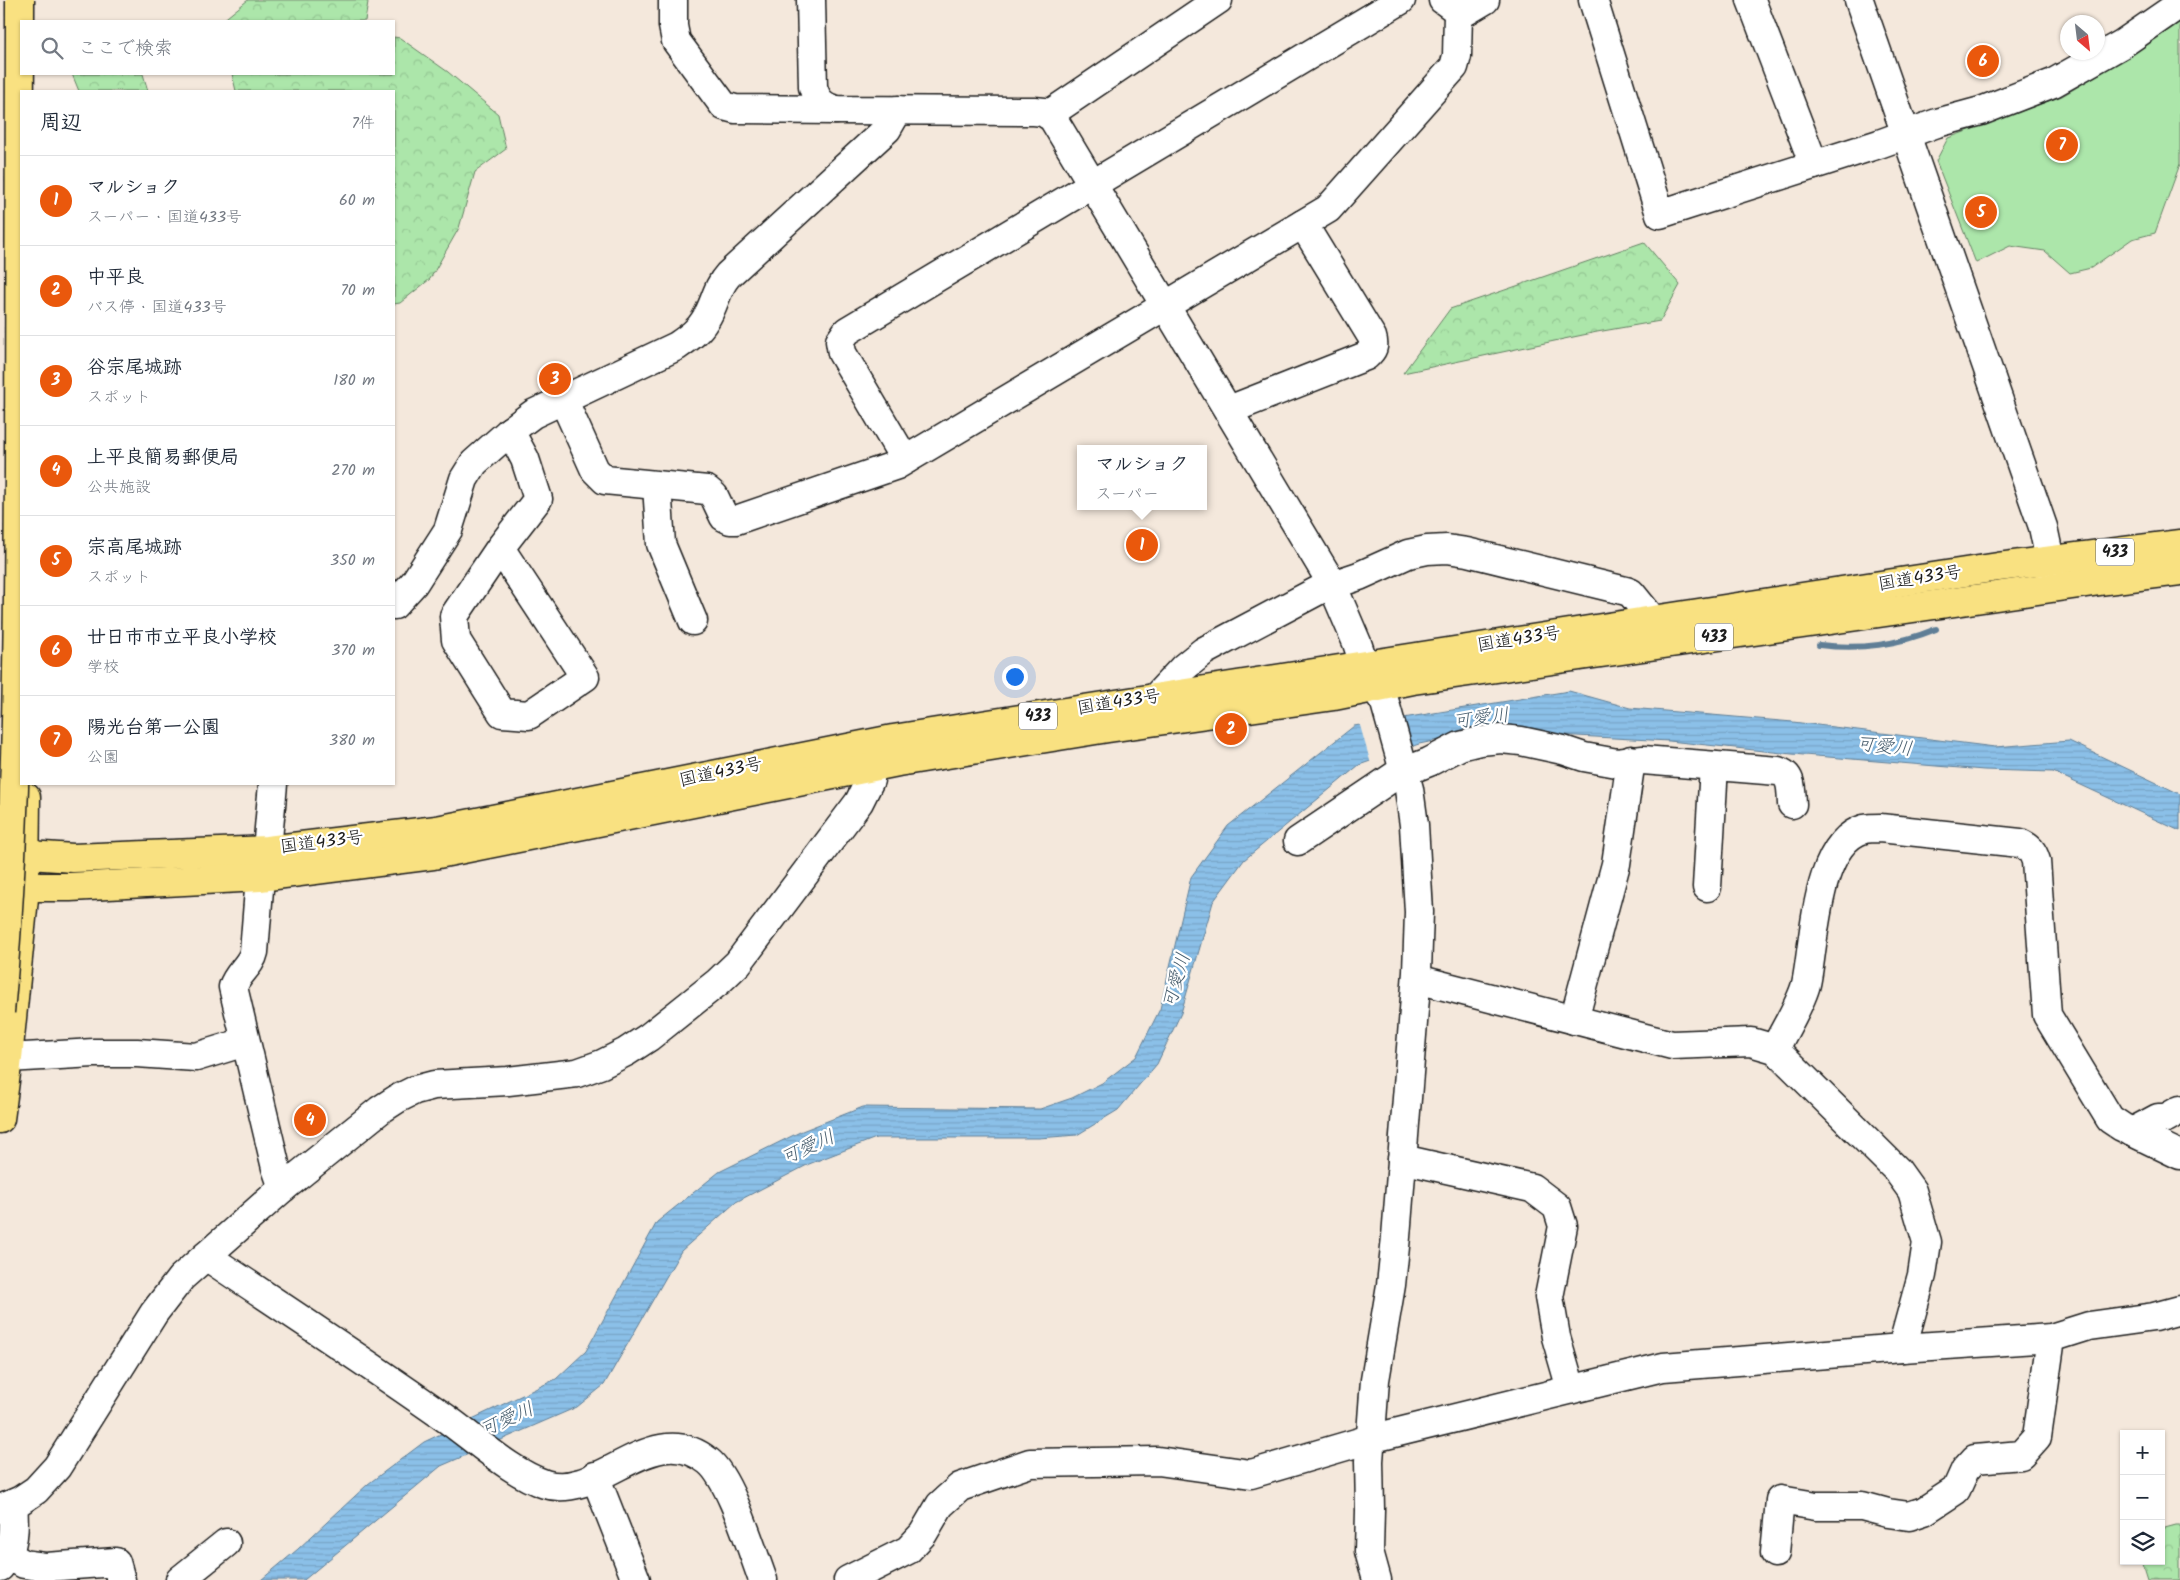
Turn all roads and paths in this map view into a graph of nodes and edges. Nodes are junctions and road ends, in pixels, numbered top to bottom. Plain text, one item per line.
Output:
1 (20, 0) edge
2 (33, 0) edge
3 (673, 0) edge
4 (811, 0) edge
5 (1218, 0) edge
6 (1401, 0) edge
7 (1485, 0) edge
8 (1593, 0) edge
9 (1751, 0) edge
10 (1858, 0) edge
11 (2180, 4) edge
12 (1450, 8) edge
13 (33, 20) edge
14 (33, 75) edge
15 (33, 90) edge
16 (836, 110) junction
17 (898, 110) junction
18 (1048, 115) junction
19 (1906, 134) junction
20 (1814, 165) junction
21 (1094, 184) junction
22 (1303, 224) junction
23 (1166, 305) junction
24 (563, 399) junction
25 (1229, 410) junction
26 (510, 431) junction
27 (905, 460) junction
28 (657, 486) junction
29 (2180, 544) edge
30 (500, 548) junction
31 (2050, 560) junction
32 (2180, 571) edge
33 (1332, 585) junction
34 (2052, 588) junction
35 (395, 604) edge
36 (1653, 620) junction
37 (693, 621) dead end
38 (1374, 693) junction
39 (1157, 696) junction
40 (873, 755) junction
41 (1631, 760) junction
42 (1714, 766) junction
43 (1396, 768) junction
44 (26, 785) edge
45 (274, 785) edge
46 (1792, 804) dead end
47 (1298, 842) dead end
48 (267, 850) junction
49 (13, 854) edge
50 (260, 877) junction
51 (13, 887) edge
52 (1707, 887) dead end
53 (1416, 979) junction
54 (0, 1012) edge
55 (1574, 1020) junction
56 (245, 1042) junction
57 (1775, 1049) junction
58 (8, 1058) junction
59 (2180, 1110) edge
60 (0, 1119) edge
61 (2132, 1132) junction
62 (2180, 1155) edge
63 (1402, 1159) junction
64 (283, 1188) junction
65 (206, 1256) junction
66 (2180, 1310) edge
67 (2050, 1338) junction
68 (1902, 1348) junction
69 (1571, 1389) junction
70 (1370, 1439) junction
71 (595, 1476) junction
72 (6, 1506) edge
73 (226, 1543) dead end
74 (1775, 1553) dead end
75 (4, 1561) edge
76 (121, 1580) edge
77 (180, 1580) edge
78 (636, 1580) edge
79 (763, 1580) edge
80 (848, 1580) edge
81 (1376, 1580) edge

1 - 54 highway, bridge
2 - 13 highway
3 - 16 street
4 - 16 street
5 - 18 street
6 - 21 street
7 - 12 street
8 - 20 street
9 - 20 street
10 - 19 street
11 - 19 street
12 - 22 street
14 - 15 highway
16 - 17 street
17 - 18 street
17 - 24 street
18 - 21 street
19 - 20 street
19 - 31 street
21 - 23 street
21 - 27 street
22 - 23 street
22 - 25 street
23 - 25 street
23 - 27 street
24 - 26 street
24 - 28 street
25 - 33 street
26 - 30 street
26 - 35 street
27 - 28 street
28 - 37 street
29 - 31 highway, 国道433号 / 433
30 - 30 street
31 - 34 street
31 - 36 highway, 国道433号 / 433
32 - 34 highway, 国道433号 / 433
33 - 36 street
33 - 38 street
33 - 39 street
34 - 38 highway, 国道433号 / 433
36 - 38 highway, 国道433号 / 433
38 - 39 highway, 国道433号 / 433
38 - 40 highway, 国道433号 / 433
38 - 43 street
39 - 40 highway, 国道433号 / 433
40 - 48 highway, 国道433号 / 433
40 - 50 highway, 国道433号 / 433
40 - 64 street
41 - 42 street
41 - 43 street
41 - 55 street
42 - 46 street
42 - 52 street
43 - 47 street
43 - 53 street
44 - 49 highway
45 - 48 street
48 - 49 highway, 国道433号 / 433
49 - 51 highway
50 - 51 highway, 国道433号 / 433
50 - 56 street
51 - 58 highway
53 - 55 street
53 - 63 street
55 - 57 street
56 - 58 street
56 - 64 street
57 - 61 street
57 - 68 street
58 - 60 highway
59 - 61 street
61 - 62 street
63 - 69 street
63 - 70 street
64 - 65 street
65 - 71 street
65 - 72 street
66 - 67 street
67 - 68 street
67 - 74 street
68 - 69 street
69 - 70 street
70 - 80 street
70 - 81 street
71 - 78 street
71 - 79 street
72 - 75 street
73 - 77 street
75 - 76 street

